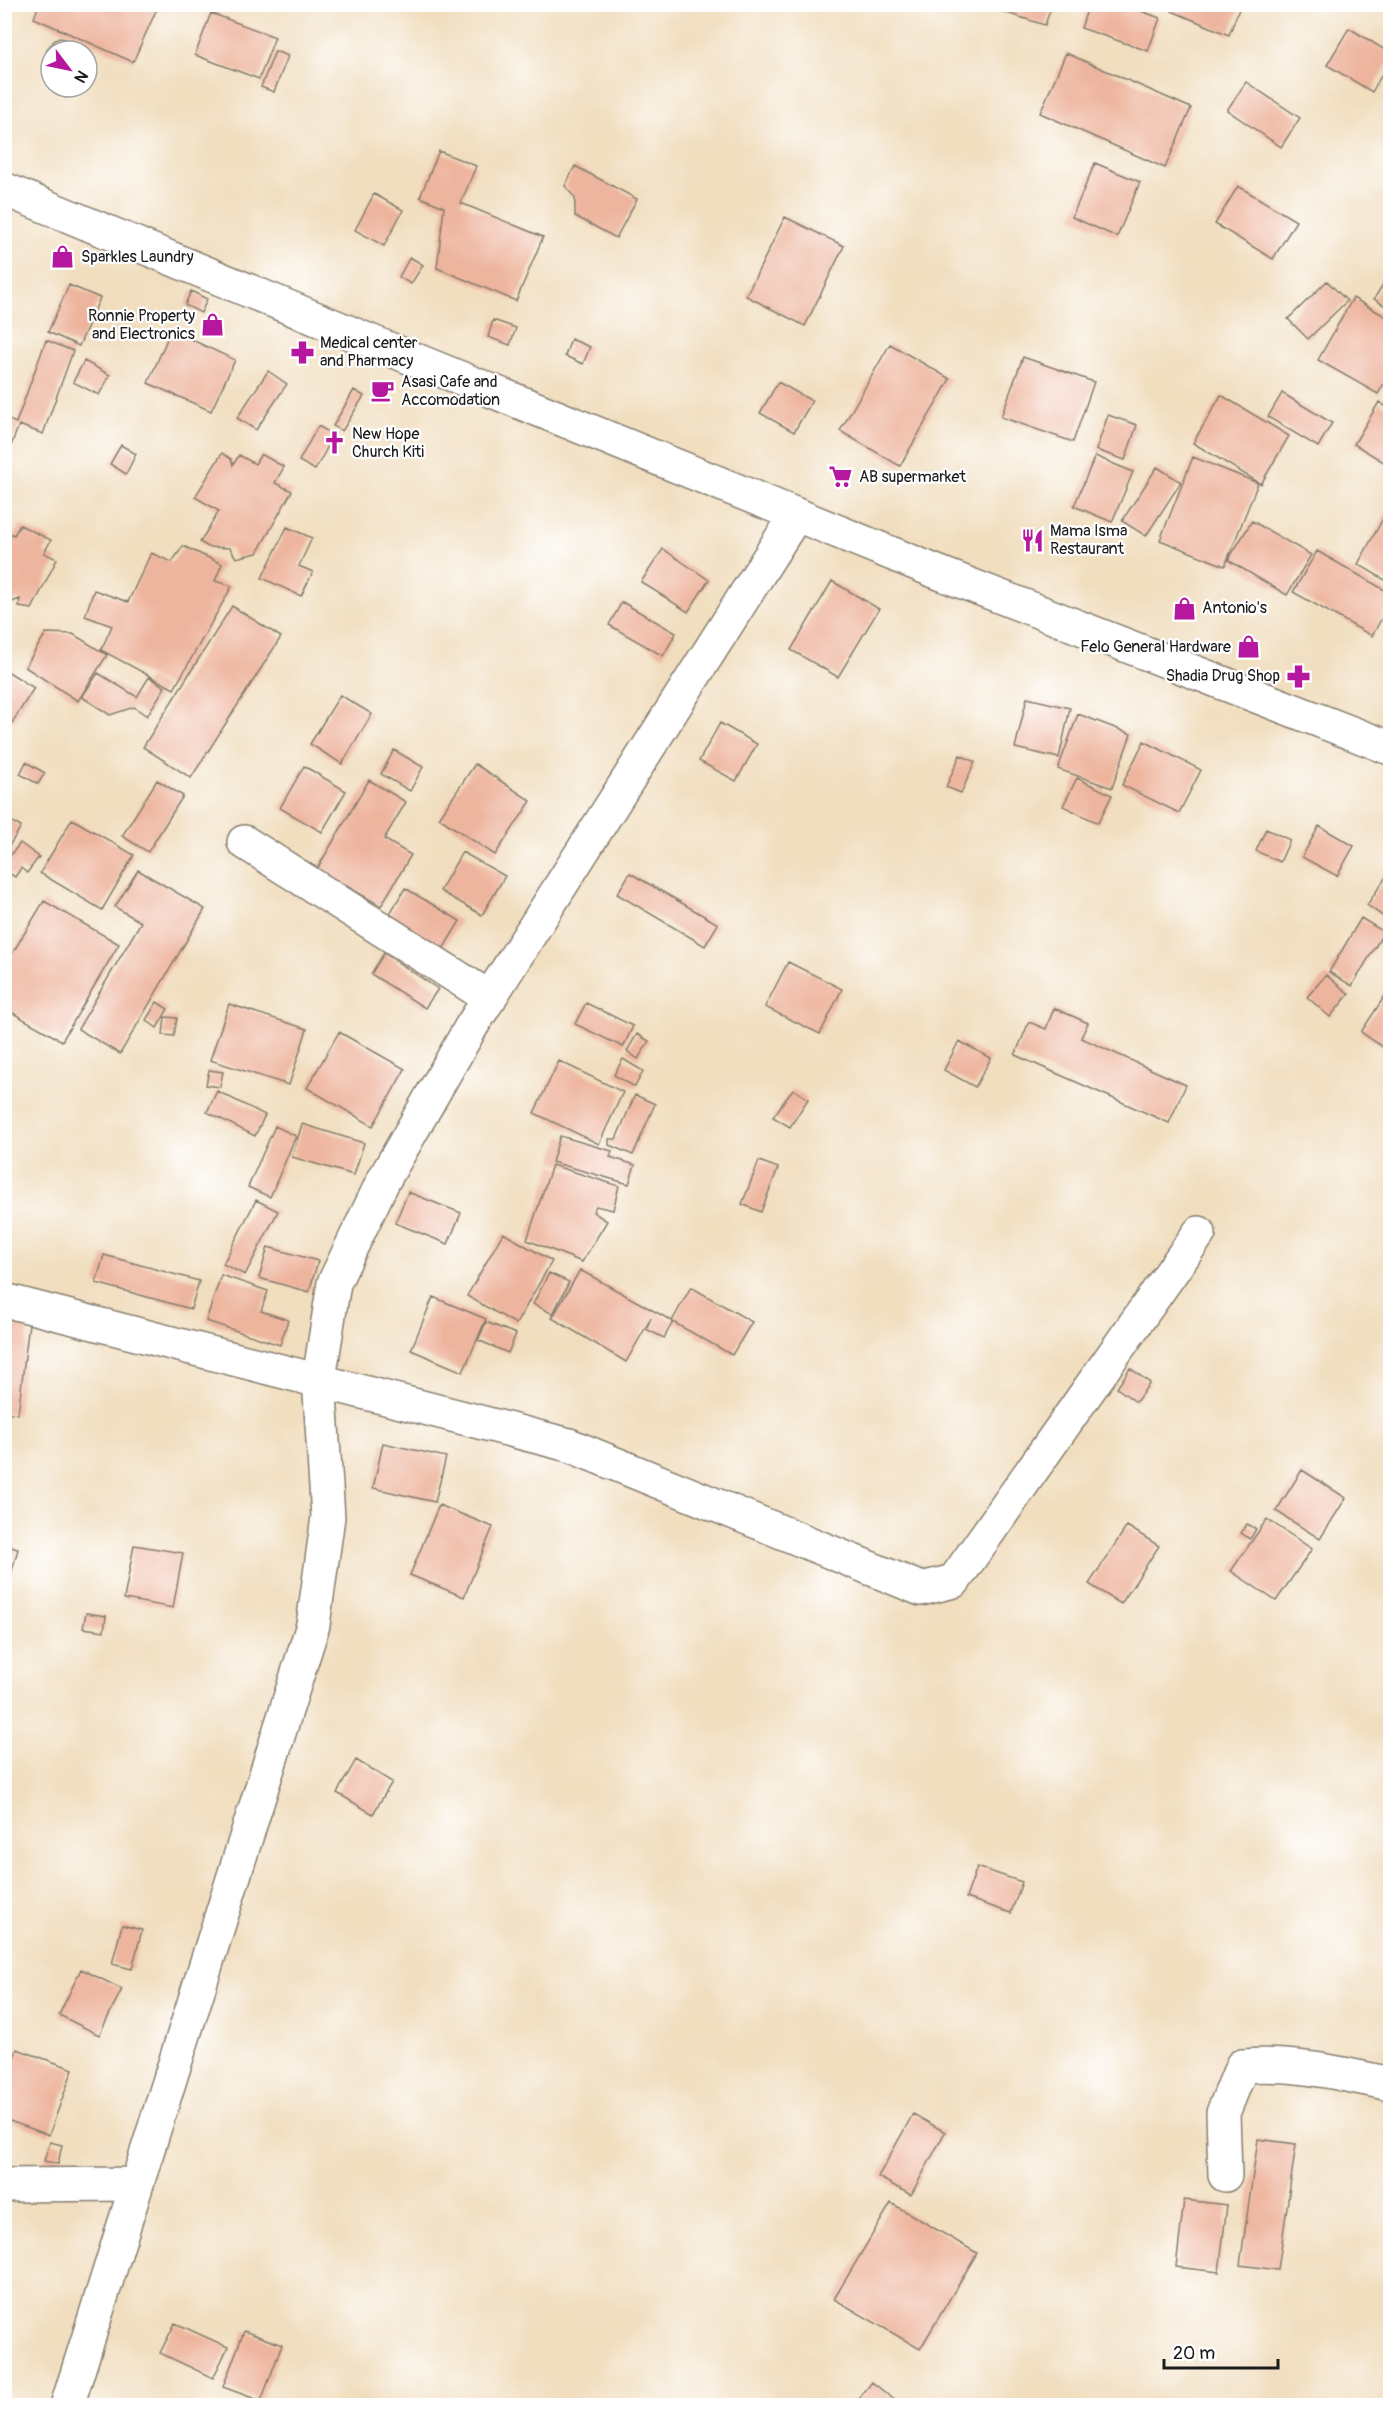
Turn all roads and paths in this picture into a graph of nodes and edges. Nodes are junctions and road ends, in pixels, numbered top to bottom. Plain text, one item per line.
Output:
1 (4, 189) edge
2 (796, 515) junction
3 (1387, 737) edge
4 (244, 842) dead end
5 (490, 998) junction
6 (1199, 1233) dead end
7 (4, 1300) edge
8 (319, 1380) junction
9 (1390, 2084) edge
10 (1225, 2175) dead end
11 (136, 2184) junction
12 (4, 2185) edge
13 (67, 2406) edge

1 - 2 street
2 - 3 street
2 - 5 street
4 - 5 street
5 - 8 street
6 - 8 street
7 - 8 street
8 - 11 street
9 - 10 street
11 - 12 street
11 - 13 street

